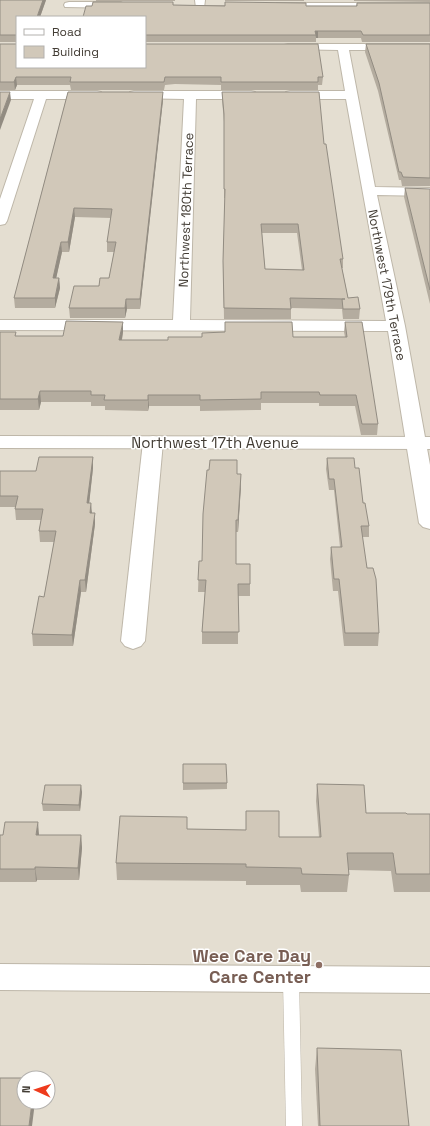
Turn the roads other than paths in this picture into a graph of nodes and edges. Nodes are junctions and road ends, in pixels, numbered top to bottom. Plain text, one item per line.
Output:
1 (70, 3) edge
2 (329, 3) edge
3 (130, 6) edge
4 (269, 6) edge
5 (430, 6) edge
6 (65, 16) edge
7 (280, 47) edge
8 (343, 47) junction
9 (430, 47) edge
10 (190, 95) junction
11 (351, 95) junction
12 (0, 96) edge
13 (42, 96) junction
14 (369, 191) junction
15 (430, 192) edge
16 (0, 221) edge
17 (0, 325) edge
18 (181, 325) junction
19 (396, 326) junction
20 (0, 442) edge
21 (154, 442) junction
22 (423, 443) edge
23 (430, 523) edge
24 (133, 641) dead end
25 (0, 977) edge
26 (290, 979) junction
27 (430, 980) edge
28 (294, 1126) edge

1 - 3 street
1 - 6 street
2 - 4 street
2 - 5 street
7 - 8 street
8 - 9 street
8 - 11 street, Northwest 179th Terrace
10 - 11 street
10 - 13 street
10 - 18 street, Northwest 180th Terrace
11 - 14 street, Northwest 179th Terrace
12 - 13 street
13 - 16 street
14 - 15 street
14 - 19 street, Northwest 179th Terrace
17 - 18 street
18 - 19 street
19 - 22 street, Northwest 179th Terrace
20 - 21 street, Northwest 17th Avenue
21 - 22 street, Northwest 17th Avenue
21 - 24 street
22 - 23 street, Northwest 179th Terrace
25 - 26 street
26 - 27 street
26 - 28 lane

